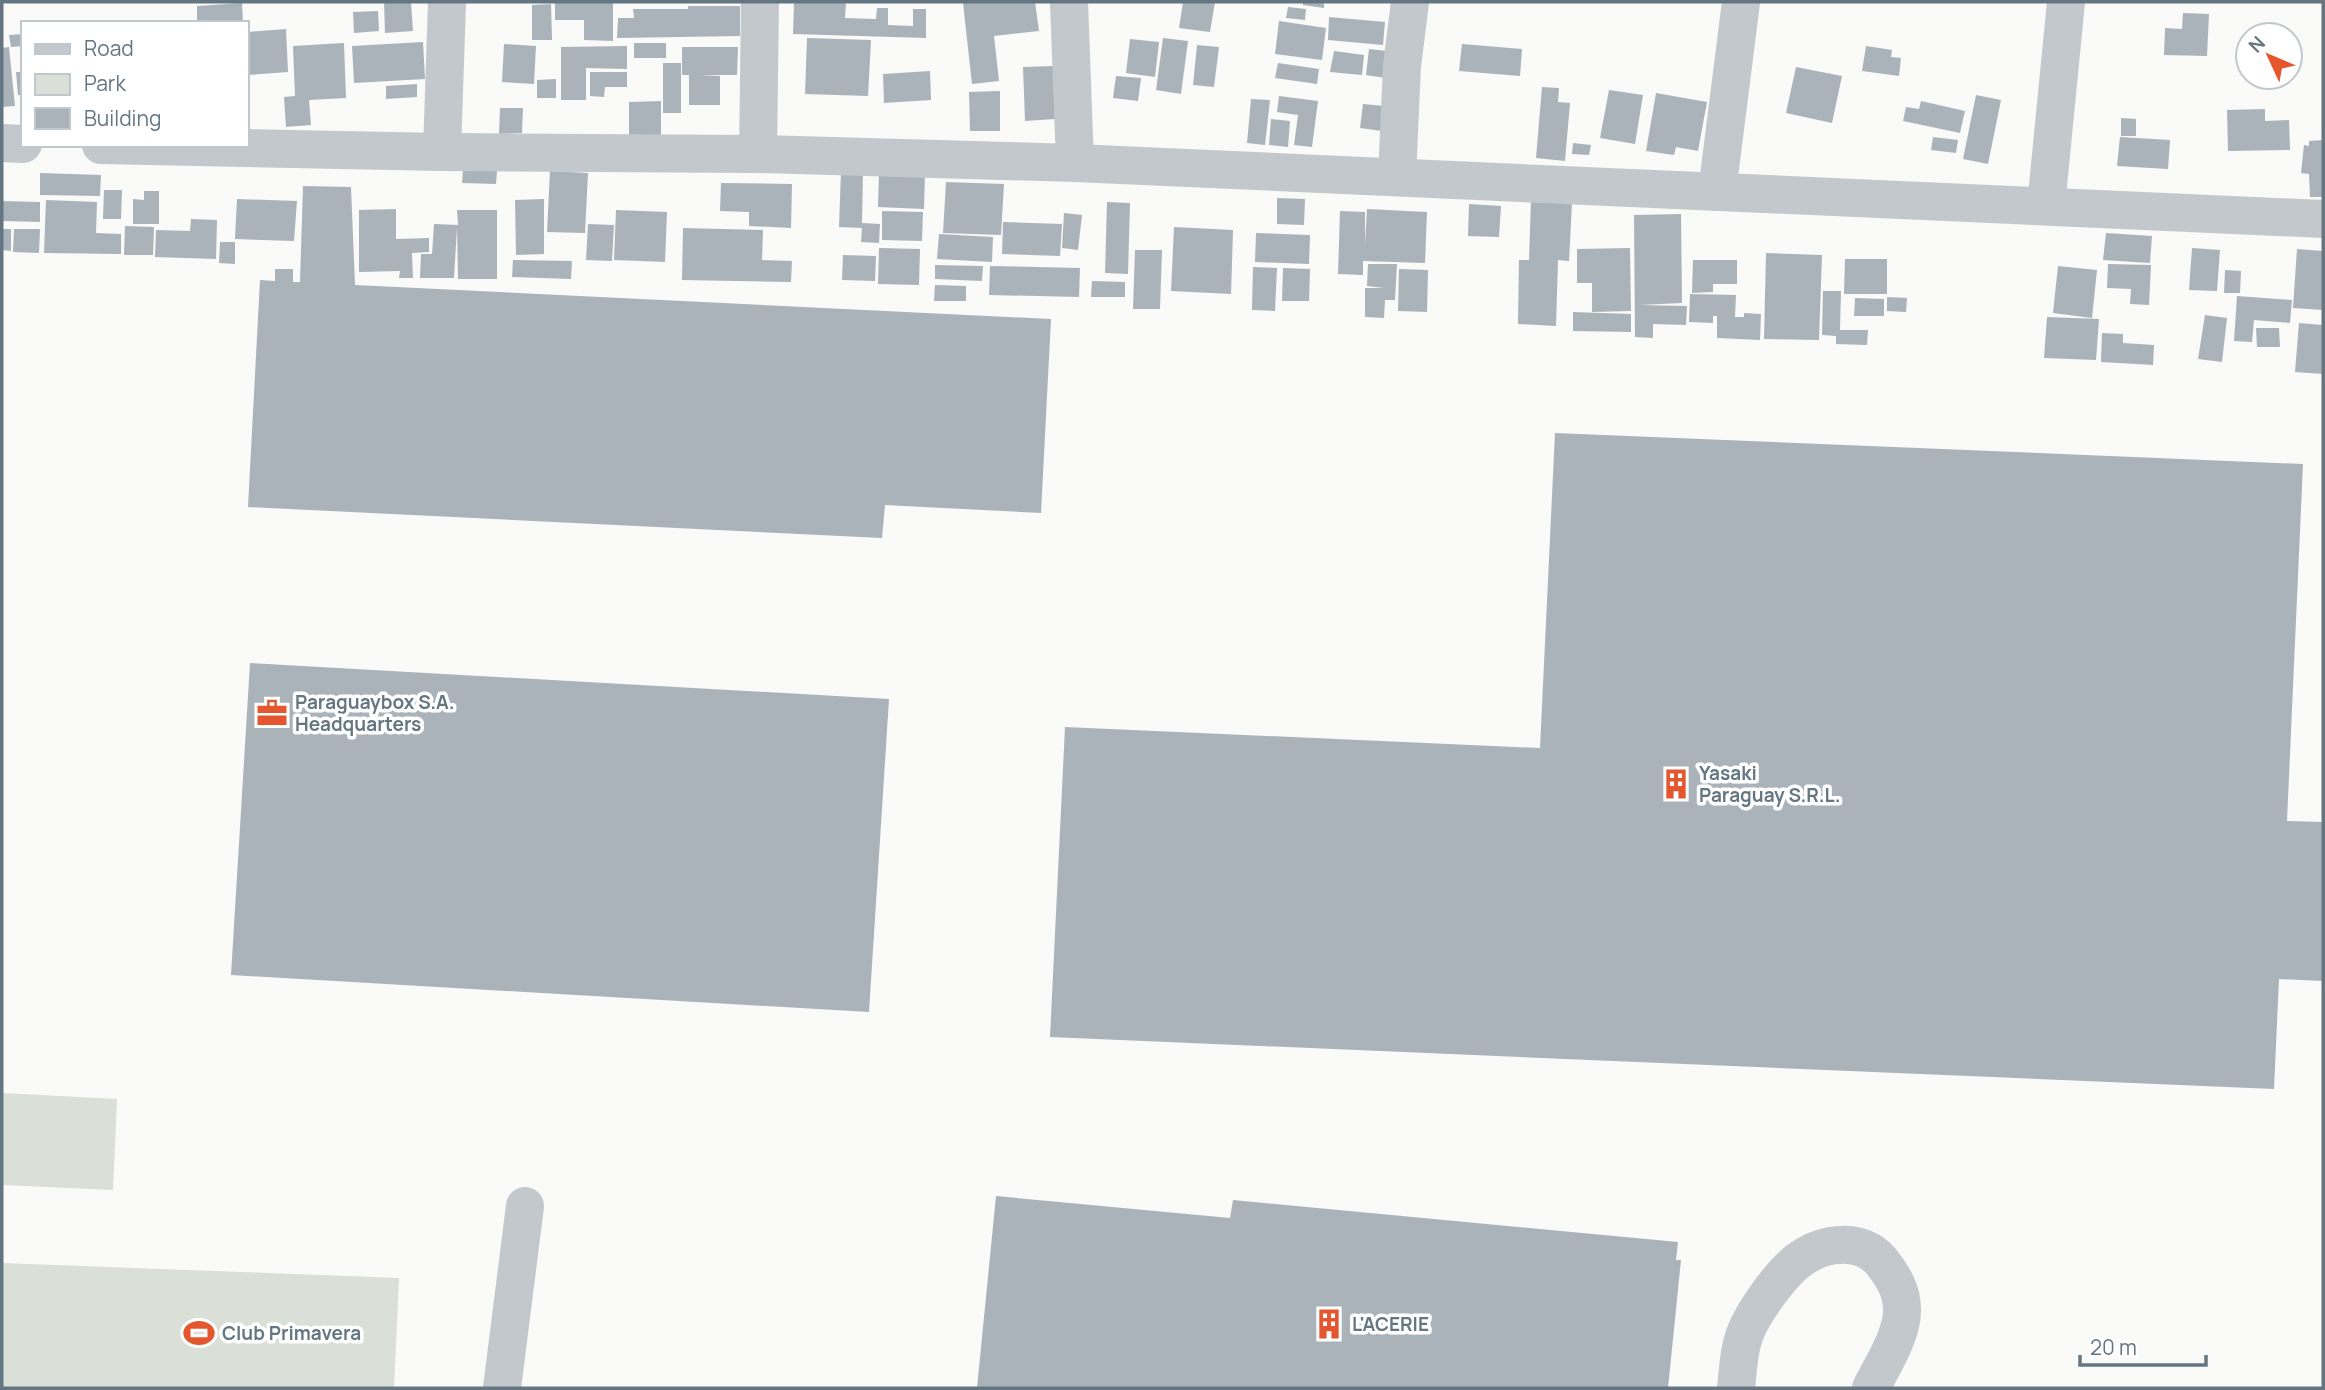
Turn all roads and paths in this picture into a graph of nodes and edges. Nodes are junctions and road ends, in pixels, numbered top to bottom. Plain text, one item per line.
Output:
1 (447, 2) edge
2 (760, 2) edge
3 (1069, 2) edge
4 (1410, 2) edge
5 (1741, 2) edge
6 (2066, 2) edge
7 (2, 143) edge
8 (21, 144) edge
9 (198, 147) edge
10 (442, 152) junction
11 (758, 154) junction
12 (1075, 163) junction
13 (1396, 177) junction
14 (1717, 192) junction
15 (2046, 206) junction
16 (2323, 219) edge
17 (525, 1206) dead end
18 (502, 1388) edge
19 (1736, 1388) edge
20 (1871, 1388) edge

1 - 10 street
2 - 11 street
3 - 12 street
4 - 13 street
5 - 14 street
6 - 15 street
7 - 8 street
9 - 10 street
10 - 11 street
11 - 12 street
12 - 13 street
13 - 14 street
14 - 15 street
15 - 16 street
17 - 18 street
19 - 20 street

